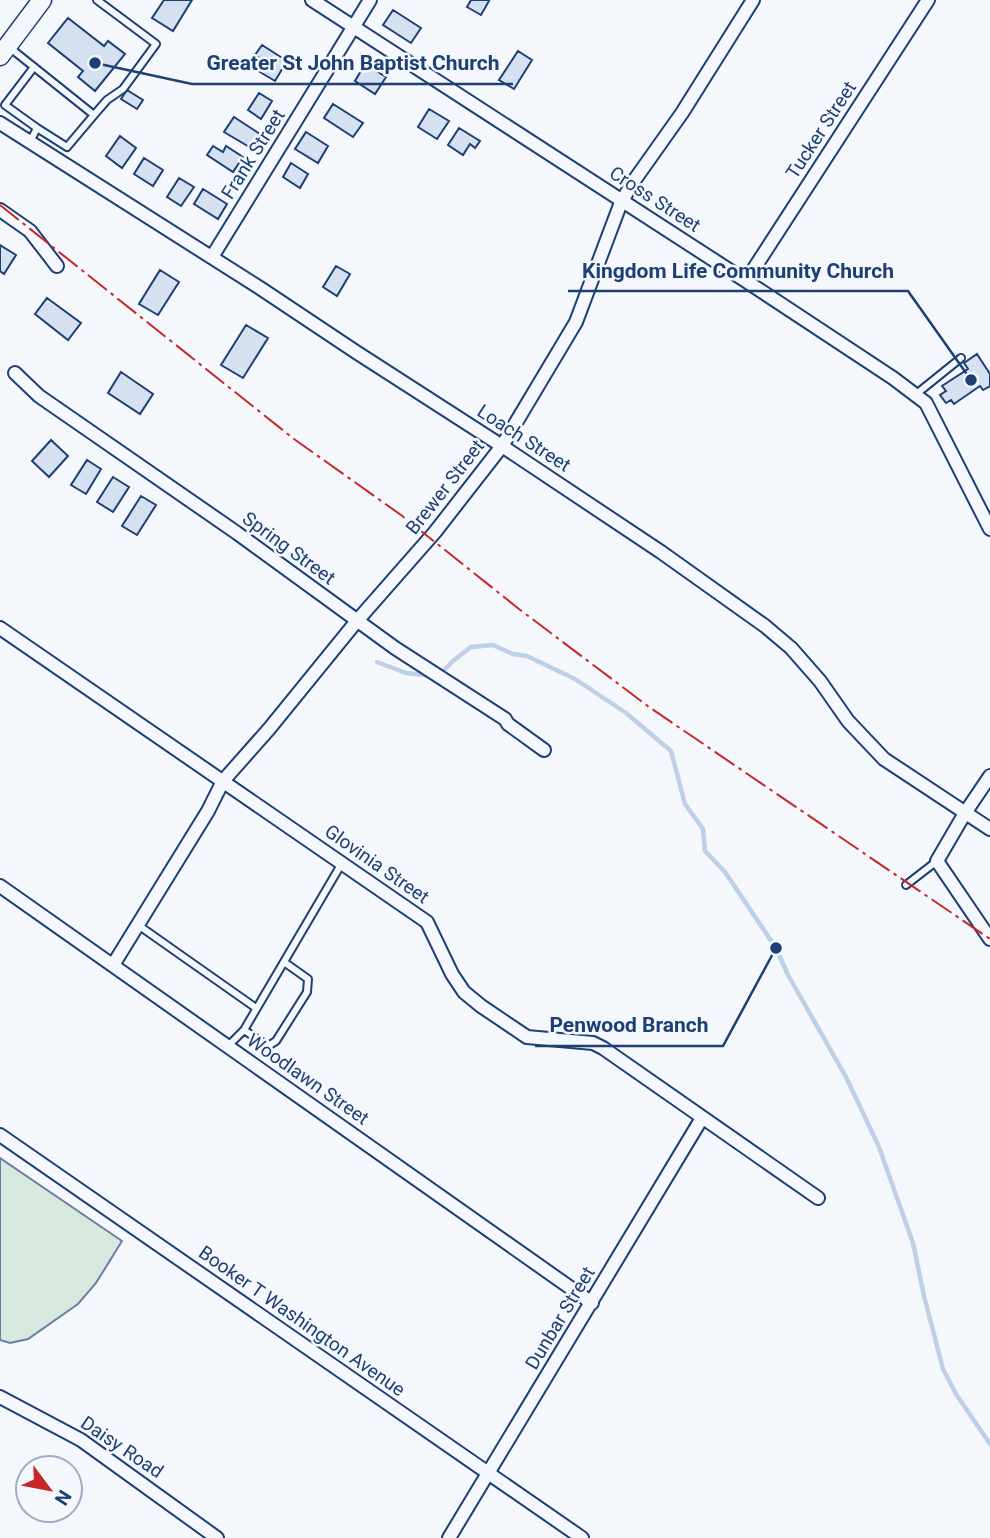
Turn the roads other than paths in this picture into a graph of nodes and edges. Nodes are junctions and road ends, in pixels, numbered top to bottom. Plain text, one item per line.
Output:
1 (42, 0) edge
2 (97, 0) edge
3 (312, 0) edge
4 (370, 0) edge
5 (753, 0) edge
6 (928, 0) edge
7 (354, 27) junction
8 (4, 51) edge
9 (34, 67) junction
10 (94, 115) junction
11 (0, 123) edge
12 (37, 128) junction
13 (30, 142) junction
14 (622, 202) junction
15 (0, 210) edge
16 (212, 257) junction
17 (57, 266) dead end
18 (746, 281) junction
19 (961, 358) dead end
20 (15, 373) dead end
21 (915, 395) junction
22 (502, 446) junction
23 (990, 529) edge
24 (356, 622) junction
25 (0, 628) edge
26 (544, 750) dead end
27 (990, 776) edge
28 (223, 781) junction
29 (965, 813) junction
30 (990, 829) edge
31 (937, 861) junction
32 (342, 863) junction
33 (906, 884) dead end
34 (0, 886) edge
35 (138, 925) junction
36 (990, 939) edge
37 (284, 962) junction
38 (113, 965) junction
39 (256, 1008) junction
40 (244, 1030) junction
41 (228, 1046) junction
42 (702, 1118) junction
43 (0, 1135) edge
44 (818, 1198) dead end
45 (592, 1303) junction
46 (0, 1396) edge
47 (488, 1474) junction
48 (217, 1538) edge
49 (449, 1538) edge
50 (582, 1538) edge

1 - 8 street
2 - 10 lane
3 - 7 street, Cross Street
4 - 7 street, Frank Street
5 - 14 street, Brewer Street
6 - 18 street, Tucker Street
7 - 14 street, Cross Street
7 - 16 street, Frank Street
8 - 9 lane
9 - 10 lane
9 - 12 lane
10 - 12 lane
11 - 13 street, Loach Street
12 - 13 lane
13 - 16 street, Loach Street
14 - 18 street, Cross Street
14 - 22 street, Brewer Street
15 - 17 street
16 - 22 street, Loach Street
18 - 21 street, Cross Street
19 - 21 lane
20 - 24 street, Spring Street
21 - 23 street, Cross Street
22 - 24 street, Brewer Street
22 - 29 street, Loach Street
24 - 26 street, Spring Street
24 - 28 street, Brewer Street
25 - 28 street, Glovinia Street
27 - 29 street
28 - 32 street, Glovinia Street
28 - 35 street, Brewer Street
29 - 30 street, Loach Street
29 - 31 street
31 - 33 lane
31 - 36 street
32 - 37 lane
32 - 42 street, Glovinia Street
34 - 38 street, Woodlawn Street
35 - 38 street, Brewer Street
35 - 39 lane
37 - 39 lane
37 - 40 lane
38 - 41 street, Woodlawn Street
39 - 40 lane
40 - 41 lane
41 - 45 street, Woodlawn Street
42 - 44 street, Glovinia Street
42 - 45 street, Dunbar Street
43 - 47 street, Booker T Washington Avenue
45 - 47 street, Dunbar Street
46 - 48 street, Daisy Road
47 - 49 street, Dunbar Street
47 - 50 street, Booker T Washington Avenue

